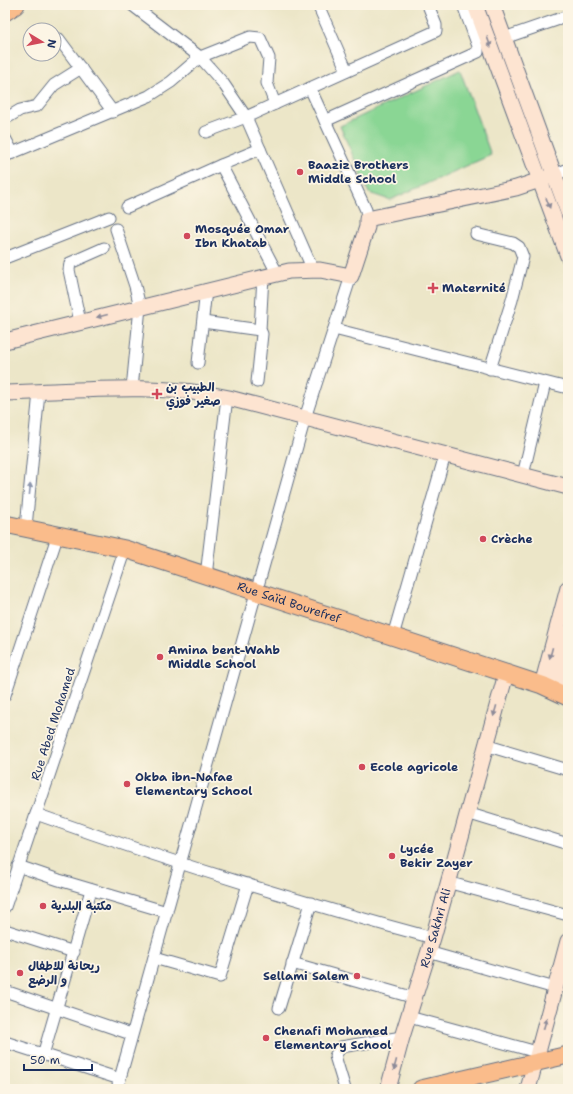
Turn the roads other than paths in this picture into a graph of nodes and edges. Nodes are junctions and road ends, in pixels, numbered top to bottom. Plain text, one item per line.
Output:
1 (16, 5) edge
2 (132, 5) edge
3 (318, 5) edge
4 (428, 5) edge
5 (463, 5) edge
6 (475, 5) edge
7 (492, 5) edge
8 (5, 12) edge
9 (568, 16) edge
10 (504, 38) junction
11 (62, 42) edge
12 (200, 58) junction
13 (81, 68) junction
14 (346, 71) junction
15 (310, 88) junction
16 (275, 104) junction
17 (113, 112) junction
18 (246, 117) junction
19 (5, 119) edge
20 (325, 121) junction
21 (206, 132) dead end
22 (5, 138) edge
23 (260, 149) junction
24 (9, 155) edge
25 (221, 165) junction
26 (562, 172) edge
27 (540, 180) junction
28 (127, 207) dead end
29 (568, 212) edge
30 (109, 217) dead end
31 (367, 219) junction
32 (116, 229) dead end
33 (476, 234) dead end
34 (104, 248) dead end
35 (568, 256) edge
36 (5, 258) edge
37 (313, 270) junction
38 (277, 273) junction
39 (262, 276) junction
40 (351, 276) junction
41 (206, 290) junction
42 (140, 307) junction
43 (80, 322) junction
44 (203, 322) junction
45 (260, 330) junction
46 (334, 330) junction
47 (5, 341) edge
48 (198, 363) dead end
49 (490, 369) junction
50 (257, 382) dead end
51 (545, 383) junction
52 (568, 388) edge
53 (132, 389) junction
54 (39, 392) junction
55 (5, 393) edge
56 (227, 397) junction
57 (305, 418) junction
58 (445, 455) junction
59 (523, 475) junction
60 (568, 487) edge
61 (5, 524) edge
62 (26, 527) junction
63 (58, 534) junction
64 (125, 549) junction
65 (206, 576) junction
66 (568, 588) edge
67 (256, 592) junction
68 (568, 633) edge
69 (393, 636) junction
70 (506, 674) junction
71 (555, 691) edge
72 (5, 695) edge
73 (485, 745) junction
74 (568, 770) edge
75 (467, 813) junction
76 (36, 814) junction
77 (568, 844) edge
78 (181, 864) junction
79 (18, 866) junction
80 (447, 882) junction
81 (248, 884) junction
82 (91, 890) junction
83 (311, 904) junction
84 (5, 907) edge
85 (167, 912) junction
86 (568, 915) edge
87 (5, 930) edge
88 (568, 941) edge
89 (431, 945) junction
90 (74, 952) junction
91 (154, 958) junction
92 (566, 958) edge
93 (292, 963) junction
94 (555, 988) junction
95 (5, 992) edge
96 (415, 998) junction
97 (279, 1008) dead end
98 (57, 1010) junction
99 (410, 1017) junction
100 (131, 1034) junction
101 (402, 1037) junction
102 (5, 1042) edge
103 (43, 1055) junction
104 (568, 1055) edge
105 (536, 1057) junction
106 (118, 1084) edge
107 (345, 1089) edge
108 (388, 1089) edge
109 (421, 1089) edge
110 (528, 1089) edge

1 - 8 main road
2 - 12 street
3 - 14 street
4 - 14 street
5 - 20 street
6 -> 27 main road
7 - 10 main road
9 - 10 street
10 - 26 main road
11 - 13 street
12 - 16 street
12 - 17 street
12 - 18 street
13 - 17 street
13 - 19 street
14 - 15 street
15 - 16 street
15 - 20 street
16 - 18 street
17 - 24 street
18 - 21 street
18 - 23 street
20 - 31 street
22 - 24 street
23 - 25 street
23 - 37 street
25 - 28 street
25 - 38 street
26 - 27 main road
26 - 29 main road
27 - 31 main road
27 -> 35 main road
30 - 36 street
31 - 40 main road
32 - 42 street
33 - 49 street
34 - 43 street
37 - 38 main road
37 - 40 main road
38 - 39 main road
39 - 41 main road
39 - 45 street
40 - 46 street
41 - 42 main road
41 - 44 street
42 -> 43 main road
42 - 53 street
43 - 47 main road
44 - 45 street
44 - 48 street
45 - 50 street
46 - 49 street
46 - 57 street
49 - 51 street
51 - 52 street
51 - 59 street
53 - 54 main road
53 - 56 main road
54 - 55 main road
62 -> 54 street
56 - 57 main road
56 - 65 street
57 - 58 main road
57 - 67 street
58 - 59 main road
58 - 69 street
59 - 60 main road
61 - 62 main road, Rue Saïd Bourefref
62 - 63 main road, Rue Saïd Bourefref
63 - 64 main road, Rue Saïd Bourefref
63 - 72 street
64 - 65 main road, Rue Saïd Bourefref
64 - 76 street, Rue Abed Mohamed
65 - 67 main road, Rue Saïd Bourefref
66 -> 71 main road
67 - 69 main road, Rue Saïd Bourefref
67 - 78 street
68 - 71 main road
69 - 70 main road, Rue Saïd Bourefref
70 - 71 main road, Rue Saïd Bourefref
70 -> 73 main road, Rue Sakhri Ali
73 - 74 street
73 - 75 main road, Rue Sakhri Ali
75 - 77 street
75 - 80 main road, Rue Sakhri Ali
76 - 78 street
76 - 79 street, Rue Abed Mohamed
78 - 81 street
78 - 85 street
79 - 82 street
79 - 84 street, Rue Abed Mohamed
80 - 86 street
80 - 89 main road, Rue Sakhri Ali
81 - 83 street
81 - 91 street
82 - 85 street
82 - 90 street
83 - 89 street
83 - 93 street
85 - 91 street
87 - 90 street
88 - 92 main road
89 - 94 street
89 - 96 main road, Rue Sakhri Ali
90 - 98 street
91 - 100 street
92 - 94 main road
93 - 96 street
93 - 97 street
105 -> 94 main road
95 - 98 street
96 - 99 main road, Rue Sakhri Ali
98 - 100 street
98 - 103 street
99 - 101 main road, Rue Sakhri Ali
99 - 105 street
100 - 106 street
101 - 107 street
101 -> 108 main road, Rue Sakhri Ali
102 - 103 street
103 - 106 street
104 - 105 main road
105 - 109 main road
105 - 110 main road

